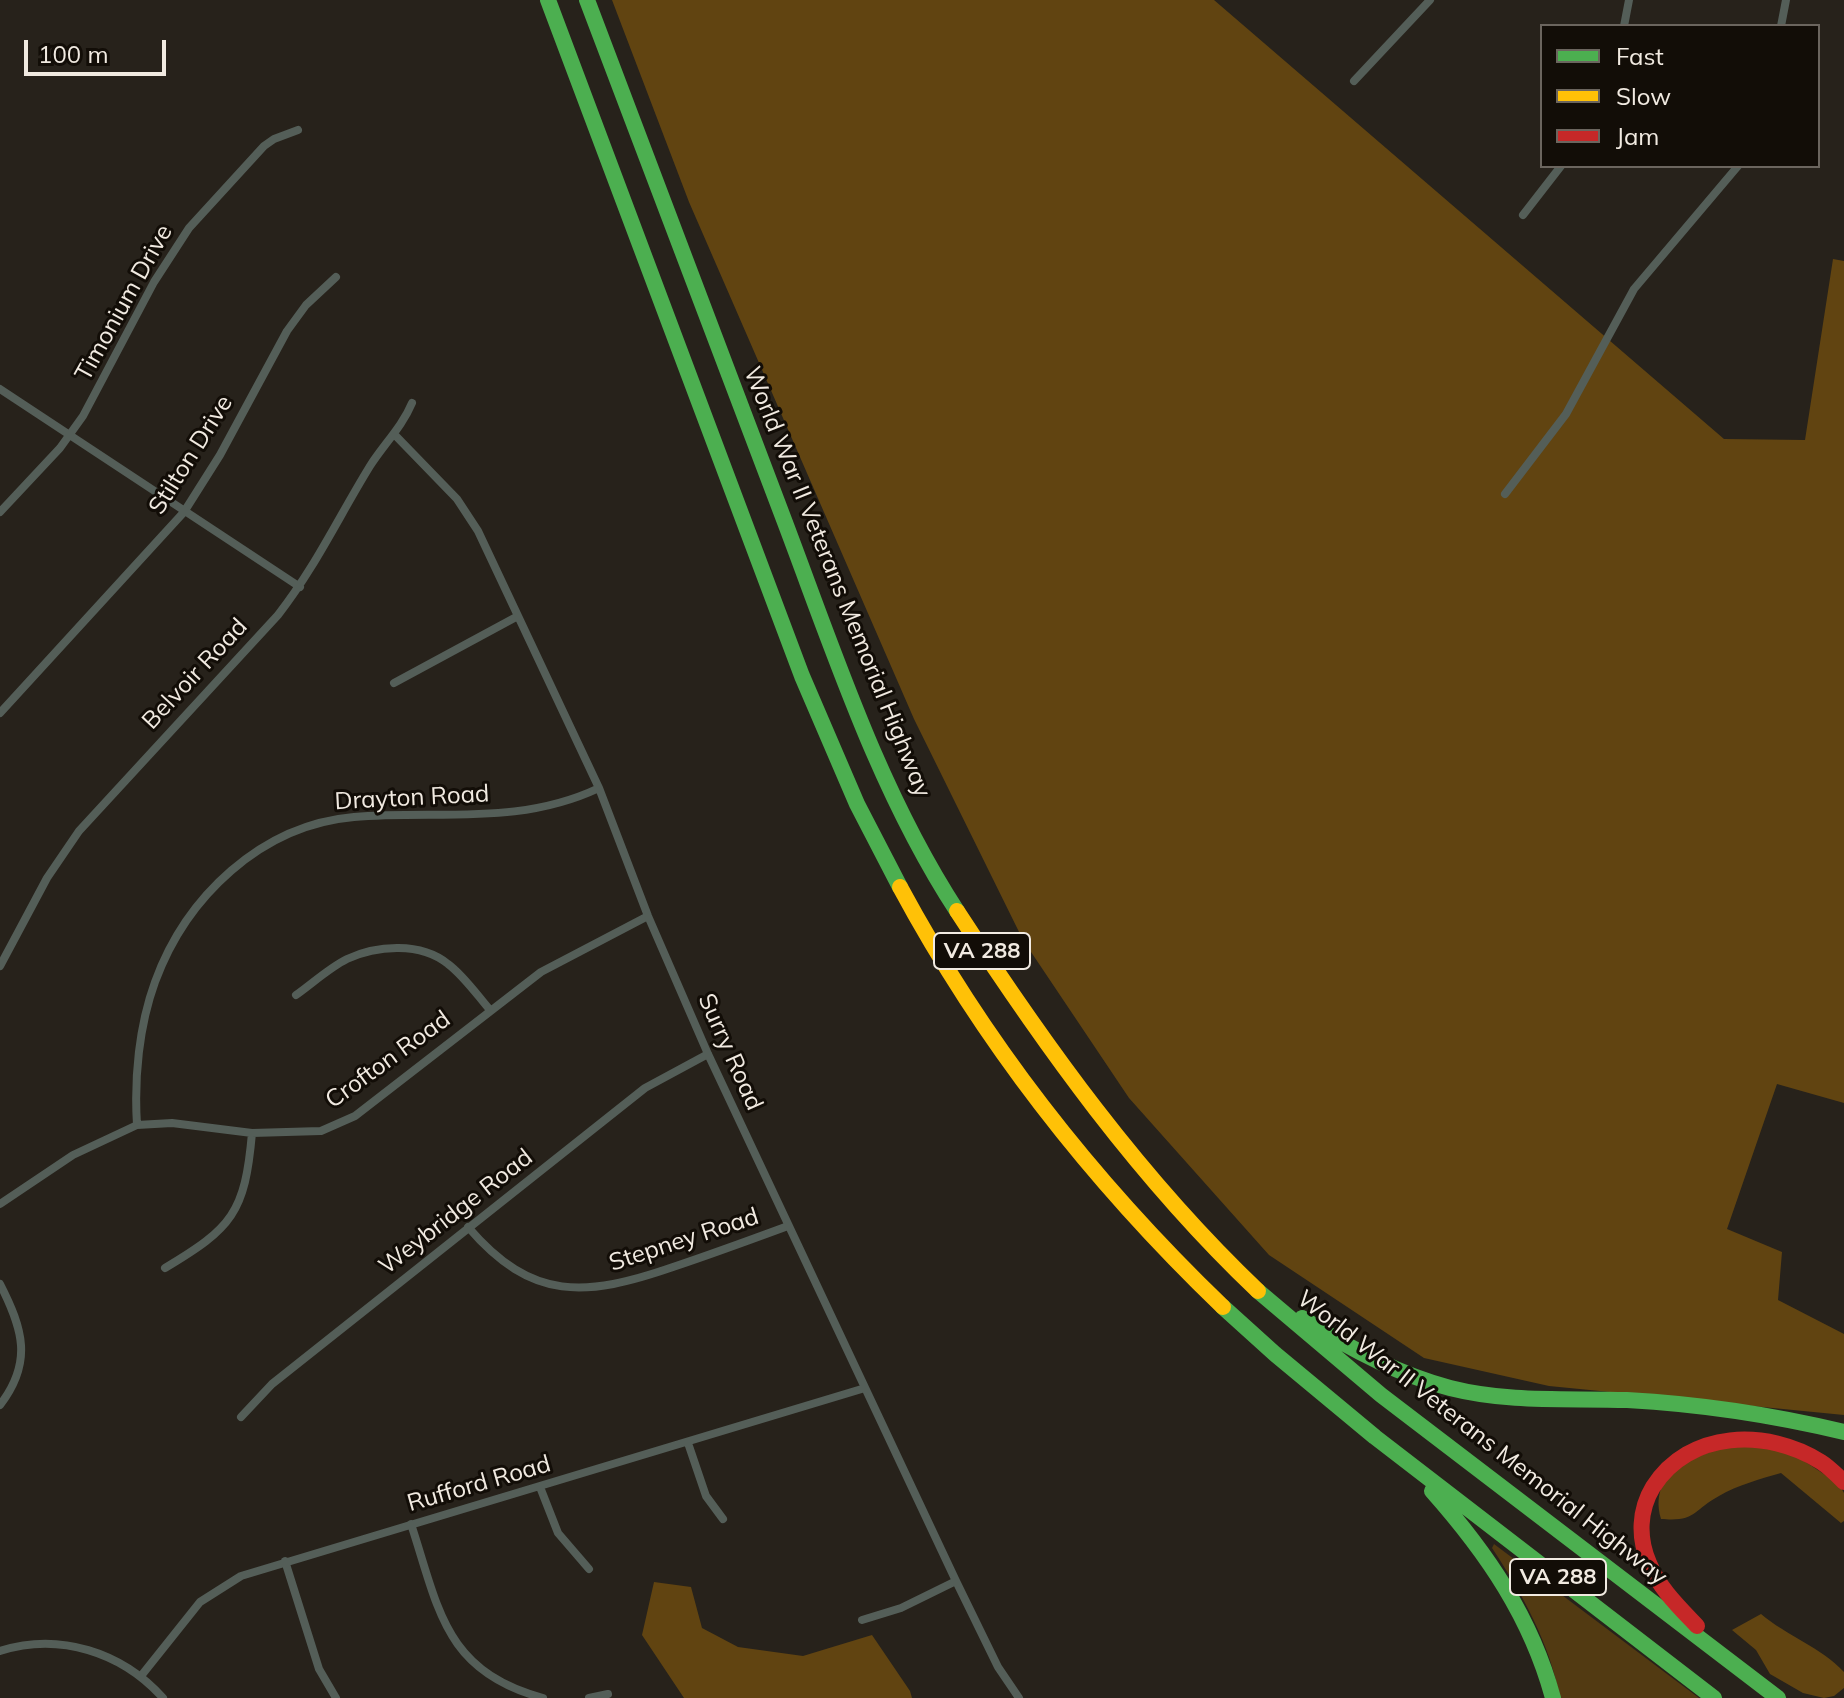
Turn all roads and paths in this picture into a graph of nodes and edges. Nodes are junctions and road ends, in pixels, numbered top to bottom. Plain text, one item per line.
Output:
1 (548, 0) edge
2 (587, 0) edge
3 (1430, 0) edge
4 (1629, 0) edge
5 (1786, 0) edge
6 (1624, 24) edge
7 (1781, 24) edge
8 (1354, 81) dead end
9 (298, 130) dead end
10 (1559, 168) edge
11 (1736, 168) edge
12 (1523, 215) dead end
13 (336, 277) dead end
14 (0, 389) edge
15 (412, 403) dead end
16 (394, 434) junction
17 (70, 435) junction
18 (1505, 494) dead end
19 (0, 512) edge
20 (184, 512) junction
21 (300, 587) junction
22 (518, 616) junction
23 (394, 683) dead end
24 (0, 713) edge
25 (599, 788) junction
26 (648, 916) junction
27 (0, 966) edge
28 (296, 995) dead end
29 (490, 1010) junction
30 (708, 1054) junction
31 (137, 1125) junction
32 (252, 1133) junction
33 (0, 1204) edge
34 (788, 1226) junction
35 (468, 1227) junction
36 (165, 1268) dead end
37 (0, 1284) edge
38 (1278, 1310) junction
39 (865, 1388) junction
40 (0, 1405) edge
41 (241, 1417) dead end
42 (1844, 1432) edge
43 (688, 1443) junction
44 (1401, 1458) junction
45 (1844, 1482) edge
46 (540, 1487) junction
47 (723, 1519) dead end
48 (411, 1524) junction
49 (285, 1561) junction
50 (589, 1569) dead end
51 (956, 1581) junction
52 (862, 1620) dead end
53 (0, 1651) edge
54 (1725, 1657) junction
55 (141, 1676) junction
56 (608, 1694) dead end
57 (163, 1698) edge
58 (336, 1698) edge
59 (543, 1698) edge
60 (589, 1698) edge
61 (1019, 1698) edge
62 (1553, 1698) edge
63 (1714, 1698) edge
64 (1778, 1698) edge

1 - 44 highway, VA 288
2 - 38 highway, World War II Veterans Memorial Highway / VA 288
3 - 8 street
4 - 6 street
5 - 7 street
9 - 17 street, Timonium Drive
10 - 12 street
11 - 18 street
13 - 20 street, Stilton Drive
14 - 17 street
15 - 16 street, Belvoir Road
16 - 21 street, Belvoir Road
16 - 22 street, Surry Road
17 - 19 street, Timonium Drive
17 - 20 street
20 - 21 street
20 - 24 street, Stilton Drive
21 - 27 street, Belvoir Road
22 - 23 street
22 - 25 street, Surry Road
25 - 26 street, Surry Road
25 - 31 street, Drayton Road
26 - 29 street, Crofton Road
26 - 30 street, Surry Road
28 - 29 street
29 - 32 street, Crofton Road
30 - 34 street, Surry Road
30 - 35 street, Weybridge Road
31 - 32 street, Crofton Road
31 - 33 street, Crofton Road
32 - 36 street
34 - 35 street, Stepney Road
34 - 39 street, Surry Road
35 - 41 street, Weybridge Road
37 - 40 street
38 - 42 highway
38 - 54 highway, World War II Veterans Memorial Highway / VA 288
39 - 43 street, Rufford Road
39 - 51 street, Surry Road
43 - 46 street, Rufford Road
43 - 47 street
44 - 62 highway
44 - 63 highway, VA 288
45 - 54 highway
46 - 48 street, Rufford Road
46 - 50 street
48 - 49 street, Rufford Road
48 - 59 street
49 - 55 street, Rufford Road
49 - 58 street
51 - 52 street
51 - 61 street, Surry Road
53 - 55 street
54 - 64 highway, World War II Veterans Memorial Highway / VA 288
55 - 57 street
56 - 60 street

